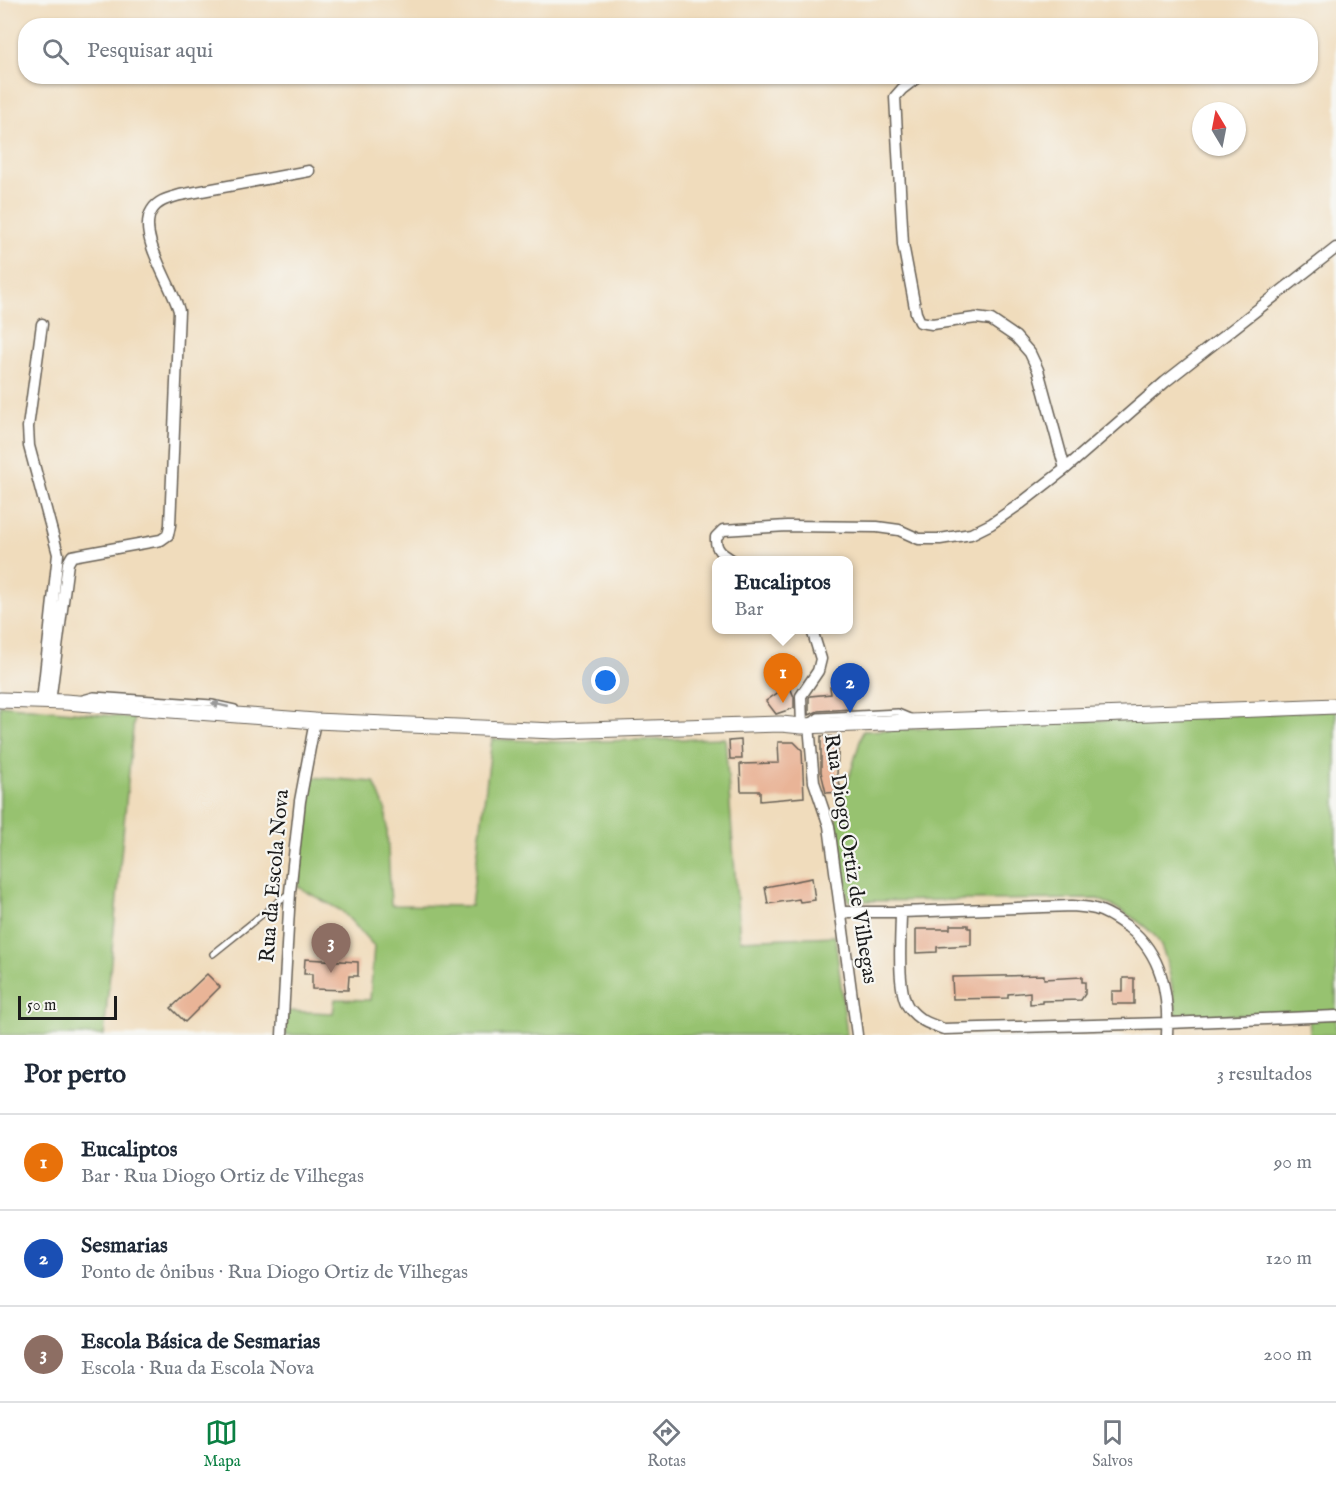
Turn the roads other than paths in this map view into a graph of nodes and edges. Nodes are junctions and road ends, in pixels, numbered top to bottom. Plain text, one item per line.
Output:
1 (910, 84) edge
2 (309, 171) dead end
3 (1336, 248) edge
4 (42, 324) dead end
5 (1065, 469) junction
6 (724, 556) edge
7 (814, 634) edge
8 (0, 700) edge
9 (52, 702) junction
10 (1336, 706) edge
11 (315, 721) junction
12 (806, 726) junction
13 (290, 892) junction
14 (841, 912) junction
15 (901, 912) junction
16 (213, 954) dead end
17 (1336, 1016) edge
18 (1168, 1023) junction
19 (282, 1035) edge
20 (857, 1035) edge
21 (1167, 1035) edge

1 - 5 street
2 - 9 street
3 - 5 street
4 - 9 street
5 - 6 street
7 - 12 street, Rua Diogo Ortiz de Vilhegas
8 - 9 main road
9 - 11 main road
10 - 12 main road
11 - 12 main road
11 - 13 street, Rua da Escola Nova
12 - 14 street, Rua Diogo Ortiz de Vilhegas
13 - 16 lane
13 - 19 street, Rua da Escola Nova
14 - 15 street
14 - 20 street, Rua Diogo Ortiz de Vilhegas
15 - 18 street
15 - 18 street
17 - 18 street
18 - 21 street

